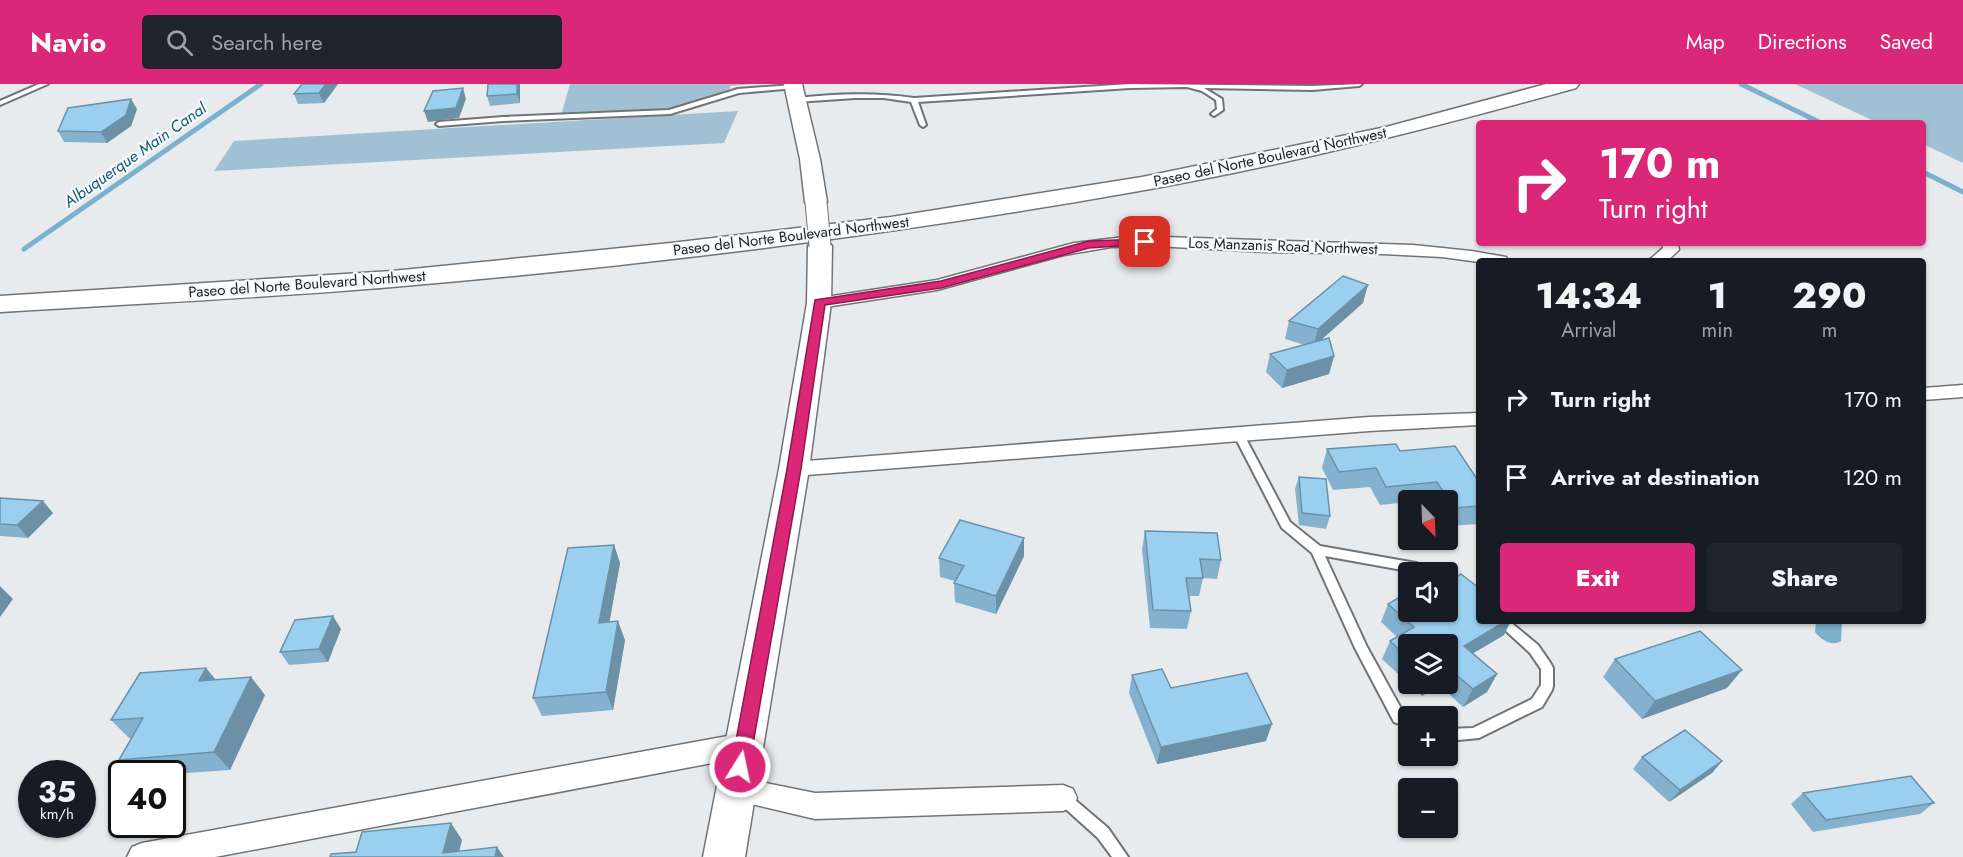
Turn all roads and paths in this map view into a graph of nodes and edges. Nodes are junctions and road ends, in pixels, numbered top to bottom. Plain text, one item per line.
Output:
1 (45, 84) edge
2 (1359, 84) edge
3 (1506, 84) edge
4 (1569, 84) edge
5 (1187, 86) edge
6 (794, 90) edge
7 (914, 100) junction
8 (0, 103) edge
9 (1214, 114) dead end
10 (439, 124) dead end
11 (923, 126) dead end
12 (1670, 246) edge
13 (1486, 258) edge
14 (1660, 258) edge
15 (0, 283) edge
16 (819, 303) junction
17 (0, 304) edge
18 (1963, 391) edge
19 (1926, 394) edge
20 (1476, 419) edge
21 (1239, 435) junction
22 (794, 469) junction
23 (1317, 550) junction
24 (1398, 564) edge
25 (1504, 624) edge
26 (1398, 716) edge
27 (1458, 735) edge
28 (744, 745) junction
29 (736, 789) junction
30 (1063, 798) joint
31 (142, 857) edge
32 (724, 857) edge
33 (1121, 857) edge

1 - 8 lane
2 - 5 lane
3 - 15 highway, Paseo del Norte Boulevard Northwest
4 - 17 highway, Paseo del Norte Boulevard Northwest
5 - 7 lane
5 - 9 lane
6 - 7 lane
6 - 10 lane
6 - 16 street, bridge
7 - 11 lane
12 - 14 street
13 - 16 street, Los Manzanis Road Northwest
16 - 22 street
18 - 19 street
20 - 21 street
21 - 22 street
21 - 23 lane
22 - 28 street
23 - 24 lane
23 - 26 lane
25 - 27 lane
28 - 29 street
28 - 31 street
29 - 30 street
29 - 32 street
30 - 33 lane

